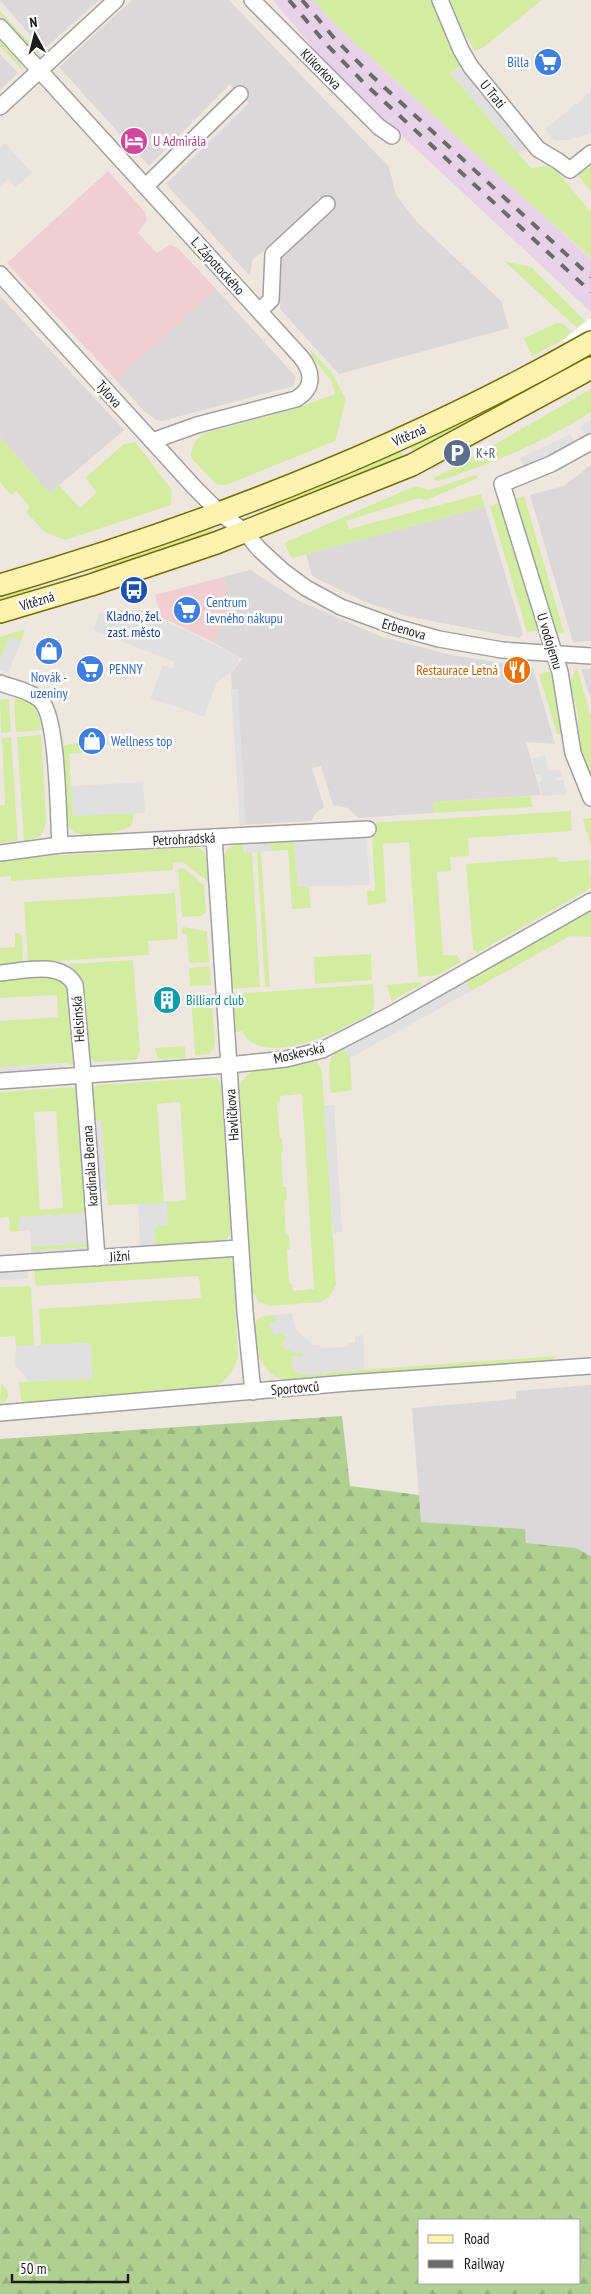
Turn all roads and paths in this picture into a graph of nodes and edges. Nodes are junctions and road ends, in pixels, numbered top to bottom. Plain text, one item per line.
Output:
1 (116, 0) edge
2 (252, 0) edge
3 (440, 0) edge
4 (0, 27) edge
5 (40, 70) junction
6 (240, 94) dead end
7 (0, 107) edge
8 (392, 136) dead end
9 (591, 153) edge
10 (146, 186) junction
11 (327, 204) dead end
12 (0, 274) edge
13 (259, 311) junction
14 (583, 347) edge
15 (591, 368) edge
16 (152, 441) junction
17 (591, 442) edge
18 (220, 513) junction
19 (244, 531) junction
20 (0, 585) edge
21 (0, 612) edge
22 (554, 654) junction
23 (591, 656) edge
24 (0, 683) edge
25 (591, 798) edge
26 (368, 829) dead end
27 (214, 837) junction
28 (60, 845) junction
29 (0, 853) edge
30 (591, 901) edge
31 (0, 972) edge
32 (229, 1064) junction
33 (84, 1074) junction
34 (0, 1081) edge
35 (240, 1248) junction
36 (97, 1258) junction
37 (0, 1264) edge
38 (591, 1366) edge
39 (253, 1392) junction
40 (0, 1413) edge

1 - 5 street
2 - 8 street, Klikorkova
3 - 9 street, U Trati
4 - 5 street, L. Zápotockého
5 - 7 street
5 - 10 street, L. Zápotockého
6 - 10 street
10 - 13 street, L. Zápotockého
11 - 13 street
12 - 16 street, Tylova
13 - 16 street, L. Zápotockého
14 - 18 main road, Vítězná
15 - 19 main road, Vítězná
16 - 18 street, Tylova
17 - 22 street, U vodojemu
18 - 19 street
18 - 20 main road, Vítězná
19 - 21 main road, Vítězná
19 - 22 street, Erbenova
22 - 23 street, Erbenova
22 - 25 street, U vodojemu
24 - 28 street
26 - 27 street, Petrohradská
27 - 28 street, Petrohradská
27 - 32 street, Havlíčkova
28 - 29 street, Petrohradská
30 - 32 street, Moskevská
31 - 33 street, Helsinská
32 - 33 street, Moskevská
32 - 35 street, Havlíčkova
33 - 34 street, Moskevská
33 - 36 street, kardinála Berana
35 - 36 street, Jižní
35 - 39 street, Havlíčkova
36 - 37 street, Jižní
38 - 39 street, Sportovců
39 - 40 street, Sportovců

